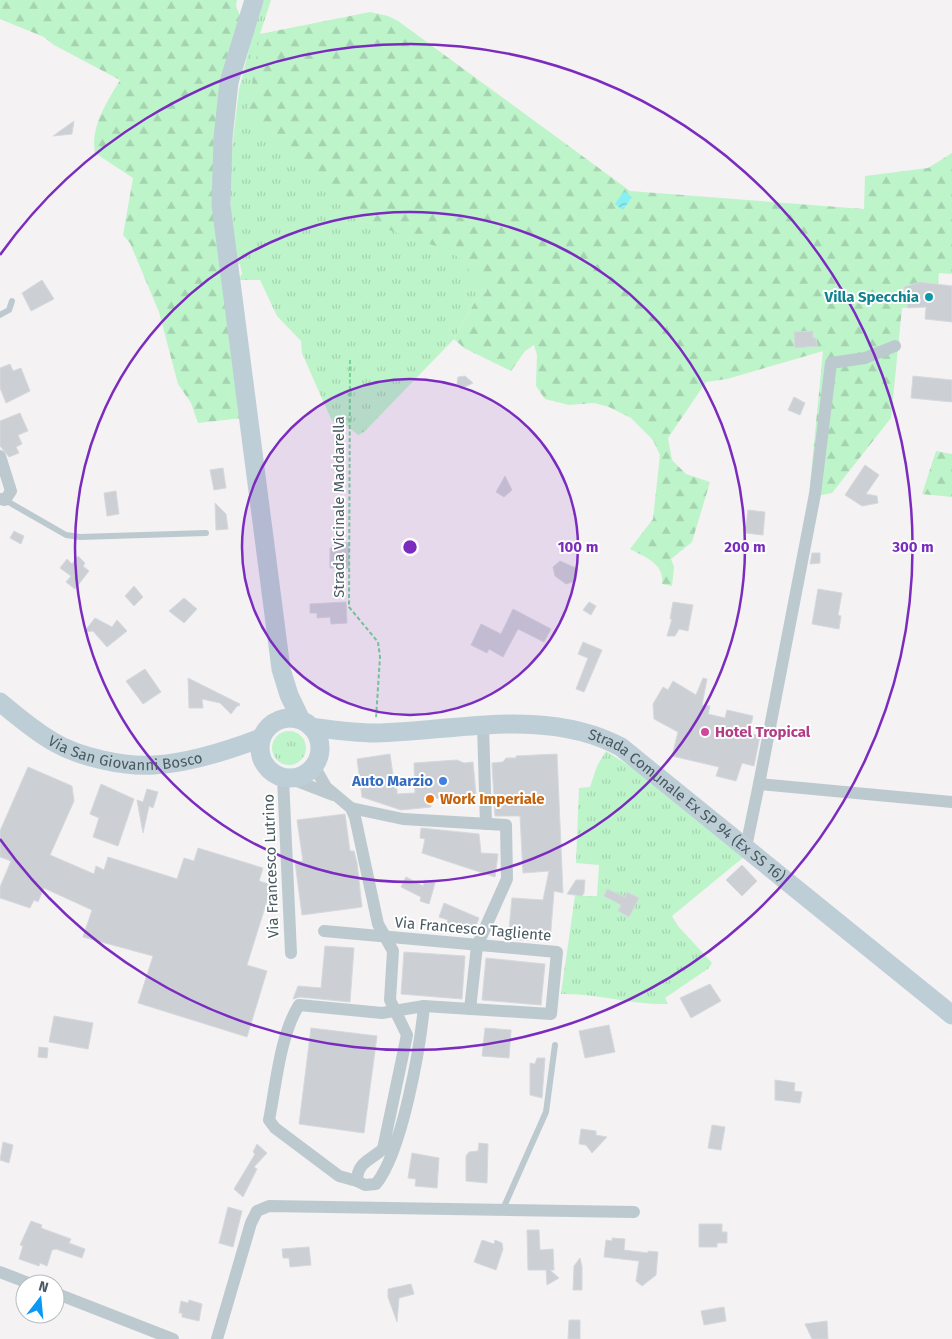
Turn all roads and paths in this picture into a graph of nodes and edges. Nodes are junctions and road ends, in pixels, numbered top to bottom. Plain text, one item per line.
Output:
1 (254, 0) edge
2 (12, 302) dead end
3 (0, 315) edge
4 (895, 346) dead end
5 (350, 360) dead end
6 (0, 456) edge
7 (3, 499) edge
8 (206, 533) dead end
9 (281, 669) junction
10 (0, 702) edge
11 (273, 723) junction
12 (306, 723) junction
13 (483, 726) junction
14 (375, 733) junction
15 (261, 738) junction
16 (215, 754) junction
17 (317, 760) junction
18 (262, 762) junction
19 (286, 778) junction
20 (759, 784) junction
21 (340, 797) junction
22 (952, 802) edge
23 (351, 808) junction
24 (486, 824) junction
25 (746, 847) junction
26 (324, 931) dead end
27 (388, 938) junction
28 (476, 946) junction
29 (291, 953) dead end
30 (424, 1006) junction
31 (470, 1009) junction
32 (395, 1010) junction
33 (952, 1015) edge
34 (555, 1045) dead end
35 (356, 1181) junction
36 (502, 1210) junction
37 (634, 1212) dead end
38 (0, 1272) edge
39 (15, 1278) edge
40 (65, 1297) edge
41 (172, 1339) edge
42 (217, 1339) edge

1 - 9 main road
2 - 3 lane
4 - 20 street
5 - 14 path, Strada Vicinale Maddarella
6 - 7 street
7 - 8 lane
9 - 11 main road
9 - 12 main road
10 - 16 main road, Via San Giovanni Bosco
11 - 12 main road
11 - 15 main road
12 - 14 main road, Strada Comunale Ex SP 94 (Ex SS 16)
12 - 17 main road
13 - 14 main road, Strada Comunale Ex SP 94 (Ex SS 16)
13 - 24 street
13 - 25 main road, Strada Comunale Ex SP 94 (Ex SS 16)
14 - 17 main road, Strada Comunale Ex SP 94 (Ex SS 16)
15 - 16 main road, Via San Giovanni Bosco
15 - 18 main road
16 - 18 main road
17 - 19 main road
17 - 21 street
18 - 19 main road
19 - 21 street
19 - 29 street, Via Francesco Lutrino
20 - 22 street
20 - 25 street
21 - 23 street
23 - 24 street
23 - 27 street
24 - 28 street
25 - 33 main road, Strada Comunale Ex SP 94 (Ex SS 16)
26 - 27 street, Via Francesco Tagliente
27 - 28 street, Via Francesco Tagliente
27 - 32 street
28 - 31 street
28 - 31 street, Via Francesco Tagliente
30 - 31 street
30 - 32 street
30 - 35 street
32 - 35 street
32 - 35 street
34 - 36 lane
36 - 37 street
36 - 42 street
38 - 39 street
40 - 41 street

